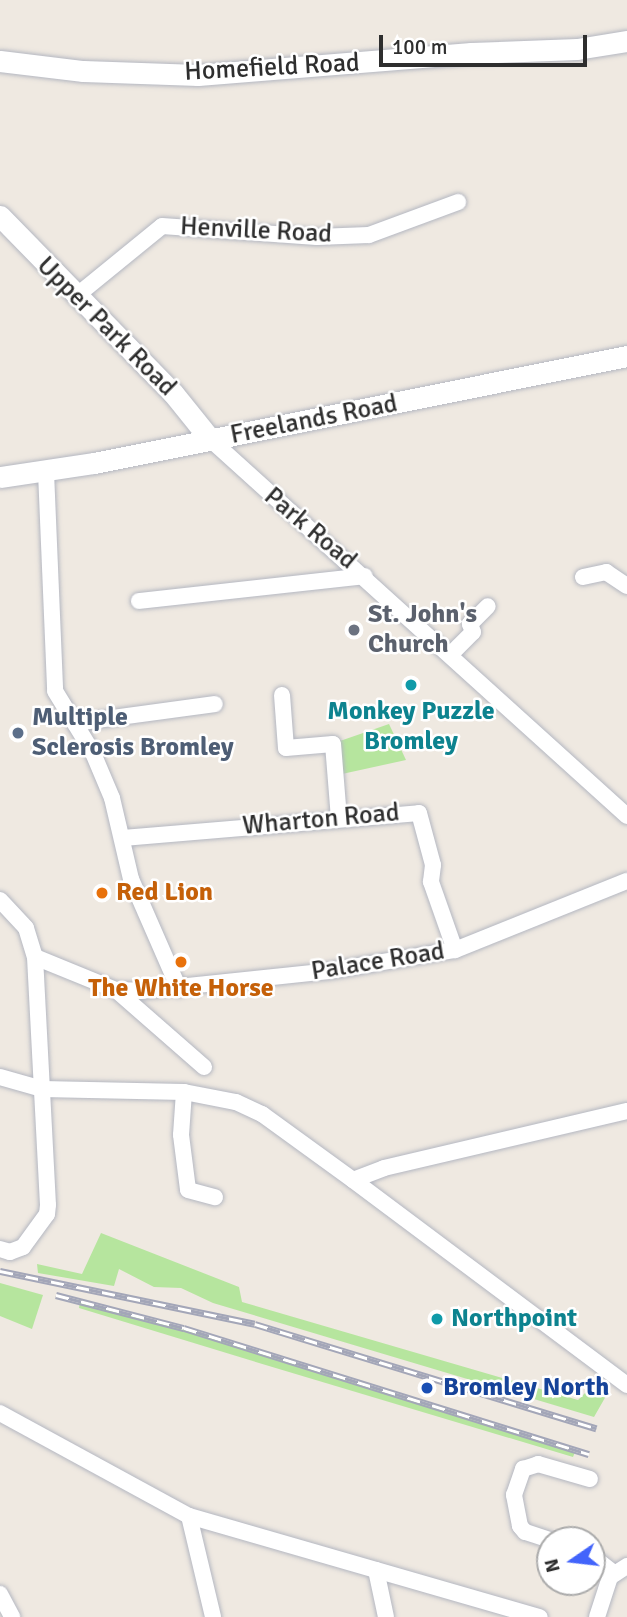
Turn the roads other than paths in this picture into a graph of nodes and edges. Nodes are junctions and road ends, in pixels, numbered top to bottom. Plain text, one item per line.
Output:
1 (627, 41) edge
2 (0, 61) edge
3 (458, 202) dead end
4 (0, 217) edge
5 (75, 297) junction
6 (627, 356) edge
7 (210, 439) junction
8 (46, 472) junction
9 (0, 477) edge
10 (365, 576) junction
11 (583, 577) dead end
12 (627, 586) edge
13 (139, 601) dead end
14 (488, 606) dead end
15 (451, 654) junction
16 (282, 695) dead end
17 (215, 704) dead end
18 (75, 723) junction
19 (627, 816) edge
20 (339, 818) junction
21 (123, 838) junction
22 (627, 881) edge
23 (0, 900) edge
24 (455, 950) junction
25 (35, 957) junction
26 (179, 989) junction
27 (116, 990) junction
28 (204, 1067) dead end
29 (0, 1077) edge
30 (42, 1089) junction
31 (184, 1092) junction
32 (627, 1111) edge
33 (353, 1180) junction
34 (215, 1197) dead end
35 (0, 1249) edge
36 (627, 1385) edge
37 (0, 1413) edge
38 (590, 1479) dead end
39 (188, 1516) junction
40 (536, 1533) edge
41 (376, 1570) junction
42 (620, 1570) edge
43 (0, 1594) edge
44 (12, 1617) edge
45 (213, 1617) edge
46 (386, 1617) edge
47 (540, 1617) edge
48 (597, 1617) edge

1 - 2 street, Homefield Road
3 - 5 street, Henville Road
4 - 5 street, Upper Park Road
5 - 7 street, Upper Park Road
6 - 7 street, Freelands Road
7 - 8 street, Freelands Road
7 - 10 street, Park Road
8 - 9 street, Freelands Road
8 - 18 street
10 - 13 street
10 - 15 street, Park Road
11 - 12 street
14 - 15 street
15 - 19 street, Park Road
16 - 20 street
17 - 18 street
18 - 21 street
20 - 21 street, Wharton Road
20 - 24 street, Wharton Road
21 - 26 street
22 - 24 street, Palace Road
23 - 25 street
24 - 26 street, Palace Road
25 - 27 street
25 - 30 street
26 - 27 street, Palace Road
27 - 28 street
29 - 30 street
30 - 31 street
30 - 35 street
31 - 33 street
31 - 34 street
32 - 33 street
33 - 36 street
37 - 39 street
38 - 40 street
39 - 41 street
39 - 45 street
41 - 46 street
41 - 47 street
42 - 48 street
43 - 44 street

